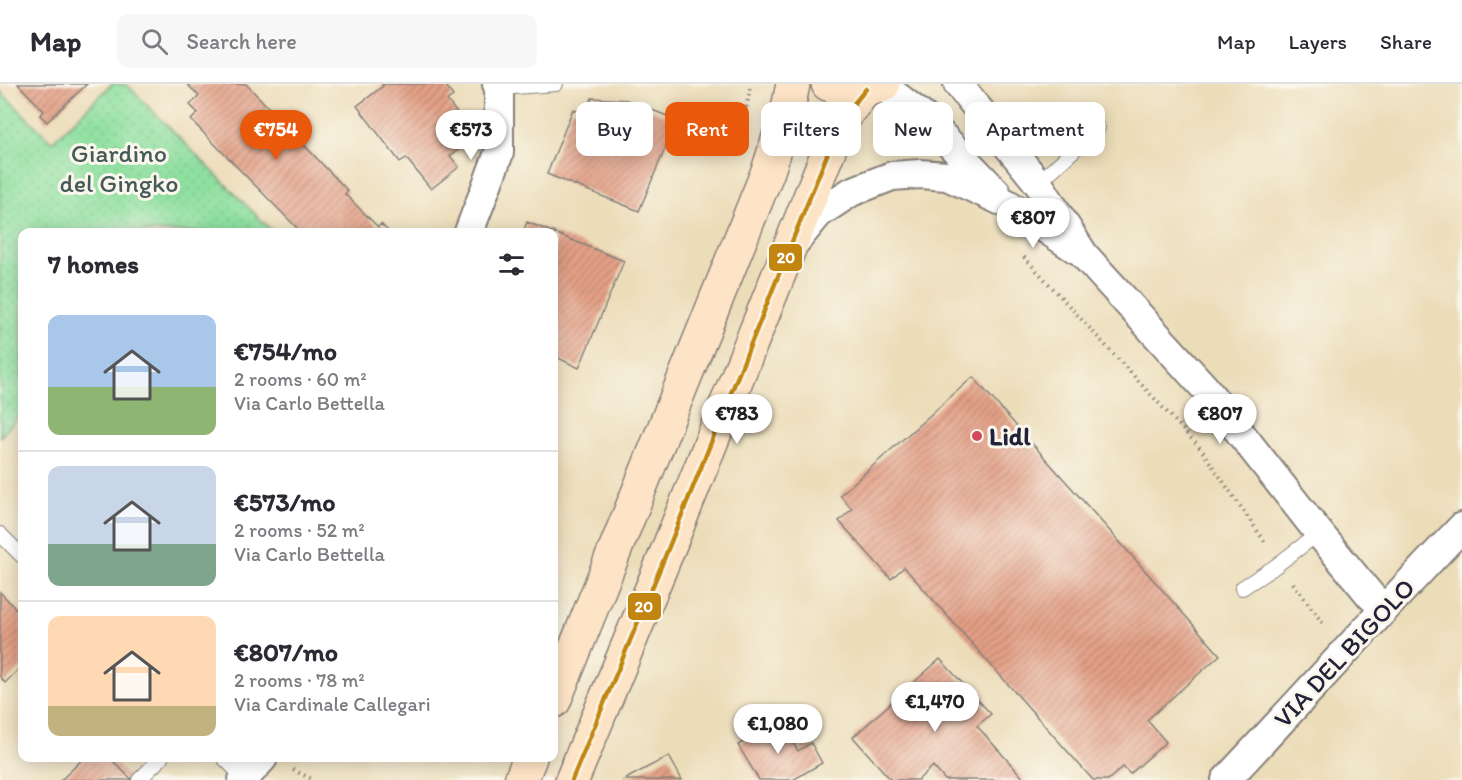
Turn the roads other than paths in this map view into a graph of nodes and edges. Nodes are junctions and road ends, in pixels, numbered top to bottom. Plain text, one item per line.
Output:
1 (793, 84) edge
2 (828, 84) edge
3 (958, 84) edge
4 (550, 85) edge
5 (498, 86) edge
6 (878, 86) edge
7 (1067, 156) edge
8 (1038, 183) junction
9 (1008, 204) junction
10 (471, 228) edge
11 (791, 247) junction
12 (1084, 255) junction
13 (1462, 527) edge
14 (1319, 532) junction
15 (0, 534) edge
16 (18, 552) edge
17 (1242, 588) dead end
18 (1384, 608) junction
19 (558, 691) edge
20 (157, 762) edge
21 (228, 762) edge
22 (259, 762) edge
23 (528, 762) edge
24 (243, 779) edge
25 (139, 780) edge
26 (521, 780) edge
27 (572, 780) edge
28 (1226, 780) edge

1 - 19 main road
2 - 6 main road
3 - 8 street
4 - 5 lane
5 - 10 street
6 - 9 street
6 - 11 main road
7 - 8 lane
8 - 12 street
9 - 11 street
9 - 12 street
11 - 27 main road
12 - 14 street
13 - 18 street, VIA DEL BIGOLO
14 - 17 lane
14 - 18 street
15 - 16 lane
18 - 28 street, VIA DEL BIGOLO
20 - 25 lane
21 - 24 lane
22 - 24 street
23 - 26 main road

